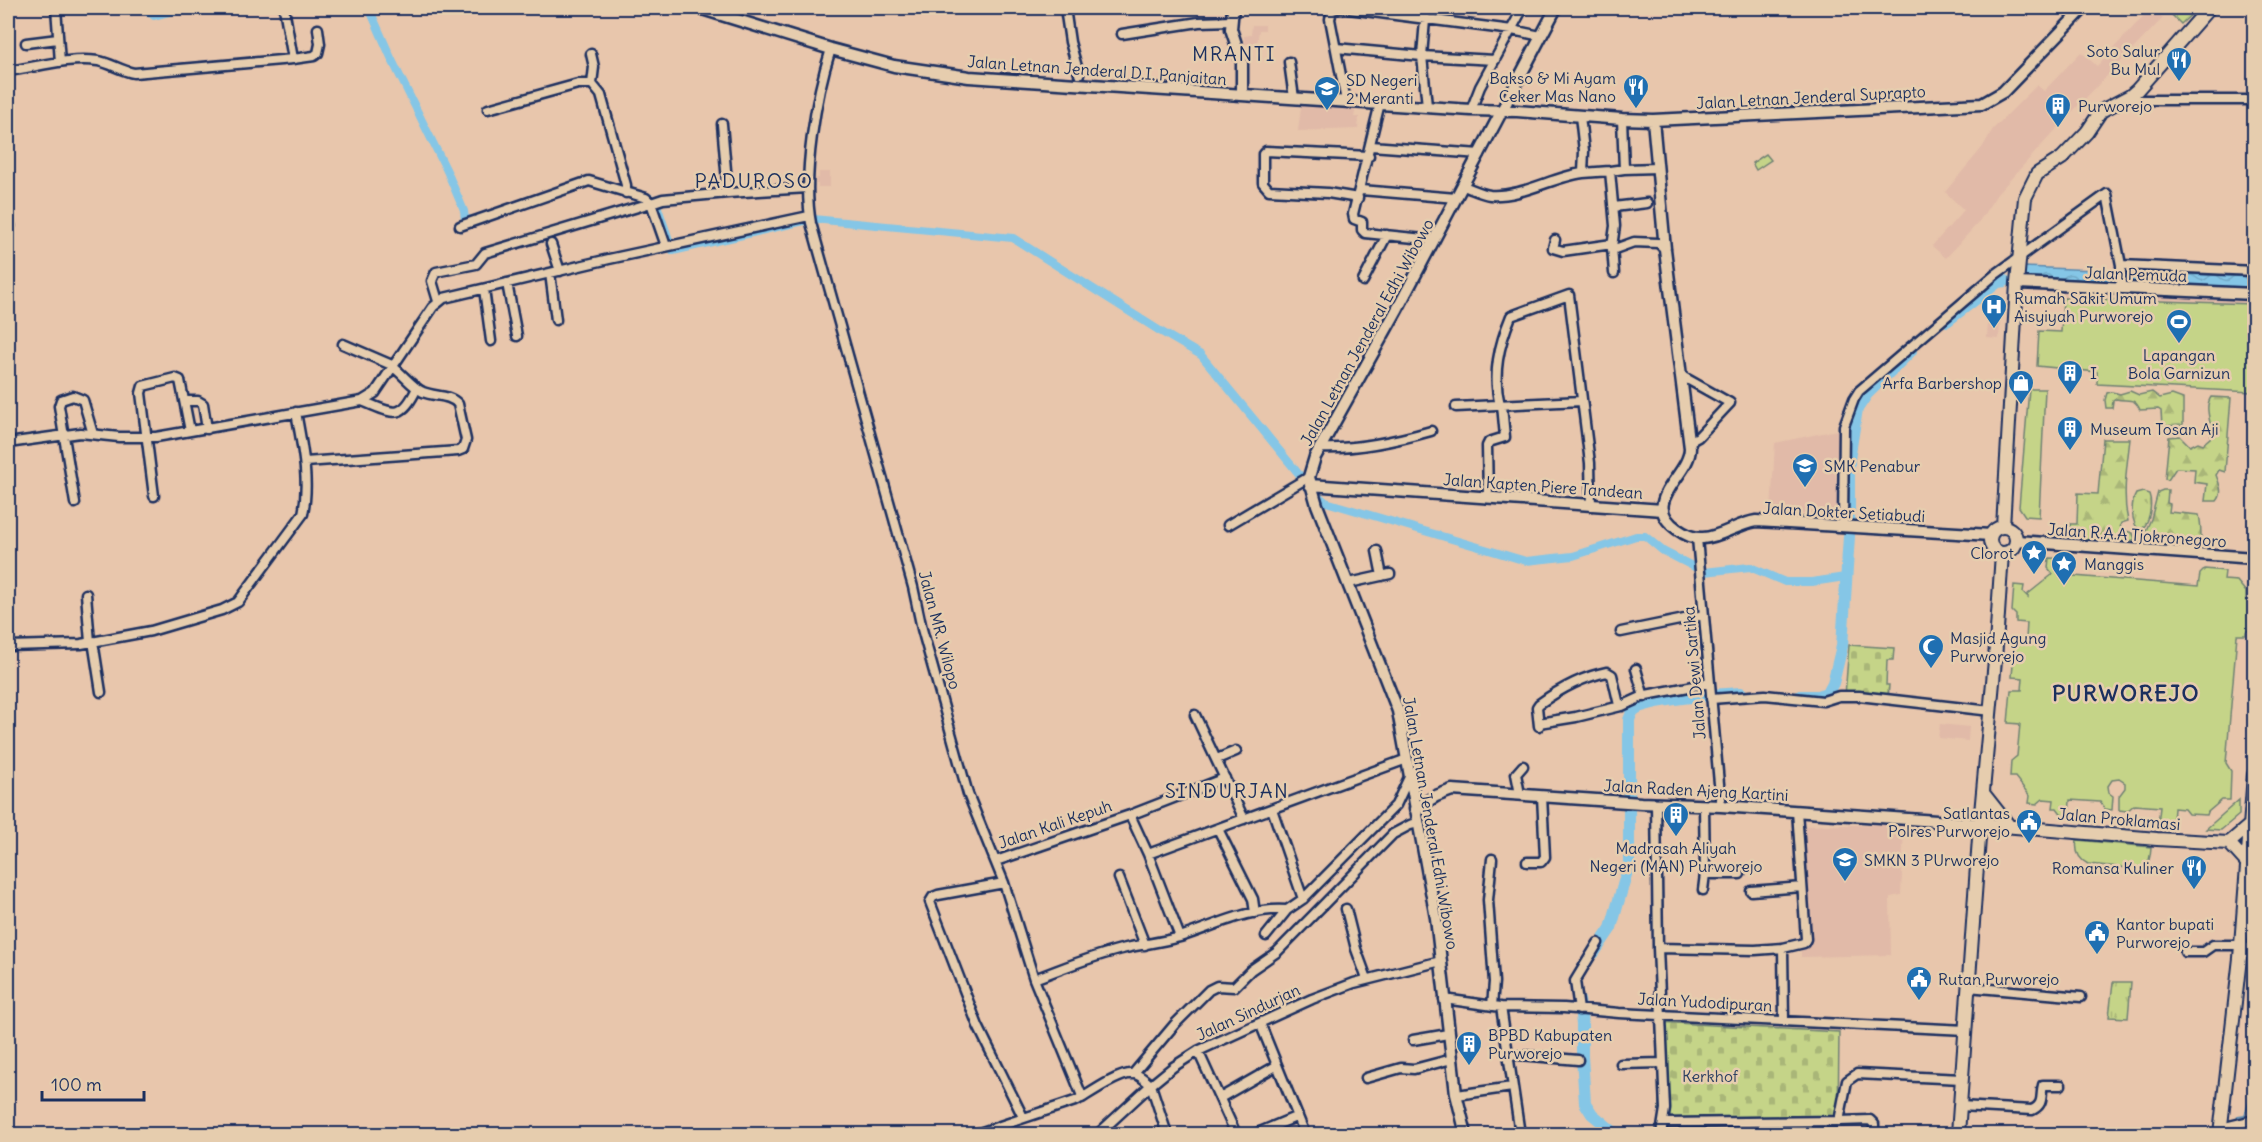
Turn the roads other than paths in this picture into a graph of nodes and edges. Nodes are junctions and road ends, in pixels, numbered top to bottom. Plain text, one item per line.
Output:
1 (56, 8) edge
2 (284, 8) edge
3 (699, 8) edge
4 (1065, 8) edge
5 (1233, 8) edge
6 (1341, 8) edge
7 (1426, 8) edge
8 (1523, 8) edge
9 (1556, 8) edge
10 (2084, 8) edge
11 (2209, 8) edge
12 (1425, 18) junction
13 (1232, 21) junction
14 (318, 29) dead end
15 (1512, 30) junction
16 (1122, 34) dead end
17 (1541, 36) junction
18 (58, 39) junction
19 (26, 43) dead end
20 (1336, 48) junction
21 (831, 49) junction
22 (591, 54) dead end
23 (1422, 56) junction
24 (293, 59) junction
25 (1496, 60) junction
26 (60, 62) junction
27 (1289, 62) dead end
28 (8, 71) edge
29 (1079, 74) dead end
30 (592, 84) junction
31 (1242, 94) junction
32 (1294, 98) junction
33 (2122, 100) junction
34 (2254, 100) edge
35 (1346, 101) junction
36 (1380, 103) junction
37 (1427, 106) junction
38 (488, 109) dead end
39 (1471, 110) junction
40 (1501, 110) junction
41 (1580, 116) junction
42 (1622, 119) junction
43 (1653, 120) junction
44 (722, 124) dead end
45 (1371, 146) junction
46 (1480, 154) junction
47 (1369, 156) junction
48 (1657, 168) junction
49 (1624, 170) junction
50 (1610, 171) junction
51 (1583, 173) junction
52 (1463, 186) junction
53 (808, 188) junction
54 (626, 189) junction
55 (728, 193) junction
56 (1359, 194) junction
57 (1456, 198) junction
58 (655, 201) junction
59 (1647, 203) dead end
60 (1614, 207) junction
61 (8, 214) edge
62 (810, 219) junction
63 (460, 226) dead end
64 (8, 231) edge
65 (1387, 235) junction
66 (1434, 240) junction
67 (1555, 240) dead end
68 (551, 244) dead end
69 (668, 246) junction
70 (1612, 247) junction
71 (1665, 249) junction
72 (2019, 262) junction
73 (2121, 267) junction
74 (560, 271) junction
75 (2254, 271) edge
76 (550, 273) junction
77 (1614, 273) dead end
78 (1363, 281) dead end
79 (2017, 281) junction
80 (507, 284) junction
81 (2121, 286) junction
82 (484, 289) junction
83 (2254, 294) edge
84 (438, 301) junction
85 (556, 320) dead end
86 (517, 336) dead end
87 (491, 341) dead end
88 (343, 344) dead end
89 (394, 366) junction
90 (1680, 375) junction
91 (417, 388) junction
92 (185, 401) junction
93 (362, 401) junction
94 (1582, 401) junction
95 (1501, 405) junction
96 (1456, 407) dead end
97 (296, 412) junction
98 (207, 429) junction
99 (1431, 430) dead end
100 (190, 432) junction
101 (64, 434) junction
102 (93, 434) junction
103 (148, 437) junction
104 (1689, 442) junction
105 (8, 443) edge
106 (1319, 448) junction
107 (305, 462) junction
108 (1308, 485) junction
109 (154, 496) dead end
110 (1488, 497) junction
111 (75, 503) dead end
112 (1591, 506) junction
113 (1663, 510) junction
114 (1228, 525) dead end
115 (1848, 526) junction
116 (2003, 527) junction
117 (1991, 536) junction
118 (1697, 538) junction
119 (2017, 541) junction
120 (1377, 551) dead end
121 (2002, 553) junction
122 (2254, 558) edge
123 (1348, 583) junction
124 (86, 594) dead end
125 (1704, 615) junction
126 (1622, 632) dead end
127 (92, 642) junction
128 (8, 646) edge
129 (1636, 669) dead end
130 (1710, 684) junction
131 (101, 692) dead end
132 (1644, 697) junction
133 (1711, 698) junction
134 (1621, 706) junction
135 (1991, 711) junction
136 (1195, 715) dead end
137 (1236, 751) dead end
138 (1217, 759) junction
139 (1407, 759) junction
140 (1523, 766) dead end
141 (2254, 774) edge
142 (1410, 776) junction
143 (1225, 778) junction
144 (1983, 793) junction
145 (1520, 794) junction
146 (1542, 795) junction
147 (1656, 804) junction
148 (1704, 805) junction
149 (1721, 806) junction
150 (1272, 809) junction
151 (1415, 809) junction
152 (1797, 811) junction
153 (1130, 815) junction
154 (1244, 819) junction
155 (1418, 823) junction
156 (1980, 824) junction
157 (2250, 825) junction
158 (2009, 826) junction
159 (1218, 829) junction
160 (2229, 843) junction
161 (2252, 846) edge
162 (1148, 854) junction
163 (1492, 859) dead end
164 (996, 861) junction
165 (1527, 862) dead end
166 (2247, 863) junction
167 (1705, 874) junction
168 (1740, 874) dead end
169 (1119, 878) dead end
170 (1004, 883) junction
171 (1802, 887) junction
172 (1702, 890) dead end
173 (1751, 891) dead end
174 (1303, 899) junction
175 (1346, 909) dead end
176 (1287, 910) junction
177 (1255, 913) junction
178 (1266, 936) dead end
179 (1180, 937) junction
180 (1598, 943) dead end
181 (2254, 943) edge
182 (1145, 945) junction
183 (1658, 948) junction
184 (1783, 948) junction
185 (2240, 951) junction
186 (2186, 952) dead end
187 (1442, 961) junction
188 (1034, 979) junction
189 (1367, 979) junction
190 (1968, 987) junction
191 (2081, 997) dead end
192 (1444, 999) junction
193 (1496, 1006) junction
194 (1579, 1010) junction
195 (1660, 1015) junction
196 (1784, 1021) junction
197 (1260, 1023) junction
198 (1966, 1030) junction
199 (1448, 1034) junction
200 (1413, 1040) dead end
201 (1198, 1051) junction
202 (1507, 1054) junction
203 (1452, 1059) junction
204 (1578, 1060) dead end
205 (1663, 1063) junction
206 (1621, 1064) dead end
207 (1276, 1066) junction
208 (1133, 1074) junction
209 (1366, 1078) dead end
210 (1962, 1079) junction
211 (1151, 1084) junction
212 (2061, 1084) dead end
213 (1512, 1087) junction
214 (1457, 1095) junction
215 (1082, 1098) junction
216 (1220, 1098) junction
217 (1960, 1106) junction
218 (1298, 1116) junction
219 (1023, 1117) junction
220 (2254, 1120) edge
221 (1839, 1121) junction
222 (1664, 1123) junction
223 (2223, 1130) edge
224 (976, 1134) edge
225 (1098, 1134) edge
226 (1167, 1134) edge
227 (1236, 1134) edge
228 (1255, 1134) edge
229 (1305, 1134) edge
230 (1466, 1134) edge
231 (1520, 1134) edge
232 (1661, 1134) edge
233 (1874, 1134) edge
234 (1958, 1134) edge

1 - 18 street
2 - 24 street
3 - 21 street, Jalan Letnan Jenderal D.I. Panjaitan
4 - 29 street
5 - 13 street
6 - 12 street
6 - 20 street
7 - 12 street
8 - 15 street
9 - 17 street, Jalan Letnan Jenderal Edhi Wibowo
10 - 43 street, Jalan Letnan Jenderal Suprapto
11 - 33 main road
12 - 15 street
12 - 23 street
13 - 16 street
13 - 31 street
14 - 24 street
15 - 17 street
15 - 25 street
17 - 40 street, Jalan Letnan Jenderal Edhi Wibowo
18 - 19 street
18 - 26 street
20 - 23 street
20 - 35 street
21 - 31 street, Jalan Letnan Jenderal D.I. Panjaitan
21 - 53 street, Jalan MR. Wilopo
22 - 30 street
23 - 25 street
23 - 37 street
24 - 26 street
25 - 39 street
26 - 28 street
27 - 32 street
30 - 38 street
30 - 54 street
31 - 32 street, Jalan Letnan Jenderal D.I. Panjaitan
32 - 35 street, Jalan Letnan Jenderal D.I. Panjaitan
33 - 34 street
33 - 72 main road
35 - 36 street, Jalan Letnan Jenderal D.I. Panjaitan
36 - 37 street, Jalan Letnan Jenderal D.I. Panjaitan
36 - 45 street
37 - 39 street, Jalan Letnan Jenderal D.I. Panjaitan
39 - 40 street, Jalan Letnan Jenderal D.I. Panjaitan
40 - 41 street, Jalan Letnan Jenderal Suprapto
40 - 46 street, Jalan Letnan Jenderal Edhi Wibowo
41 - 42 street, Jalan Letnan Jenderal Suprapto
41 - 51 street
42 - 43 street, Jalan Letnan Jenderal Suprapto
42 - 49 street
43 - 48 street, Jalan Kapten Piere Tandean
44 - 55 street
45 - 46 street
45 - 47 street
46 - 52 street, Jalan Letnan Jenderal Edhi Wibowo
47 - 56 street
47 - 56 street
48 - 49 street
48 - 71 street, Jalan Kapten Piere Tandean
49 - 50 street
50 - 51 street
50 - 60 street
51 - 52 street
52 - 57 street, Jalan Letnan Jenderal Edhi Wibowo
53 - 55 street
53 - 62 street, Jalan MR. Wilopo
54 - 58 street
54 - 63 street
55 - 58 street
56 - 57 street
56 - 65 street
57 - 66 street, Jalan Letnan Jenderal Edhi Wibowo
58 - 69 street
58 - 84 street
59 - 60 street
60 - 70 street
61 - 64 street
62 - 69 street
62 - 164 street, Jalan MR. Wilopo
65 - 66 street
65 - 78 street
66 - 106 street, Jalan Letnan Jenderal Edhi Wibowo
67 - 70 street
68 - 74 street
69 - 74 street
70 - 71 street
70 - 77 street
71 - 90 street, Jalan Kapten Piere Tandean
72 - 73 street
72 - 79 main road
72 - 115 street
73 - 75 street
73 - 81 street
74 - 76 street
76 - 80 street
76 - 85 street
79 - 81 street, Jalan Pemuda
79 - 116 main road
80 - 82 street
80 - 86 street
81 - 83 street, Jalan Pemuda
82 - 84 street
82 - 87 street
84 - 89 street
88 - 89 street
89 - 91 street
89 - 93 street
90 - 104 street, Jalan Kapten Piere Tandean
90 - 104 street
91 - 93 street
91 - 107 street
92 - 98 street
92 - 100 street
92 - 103 street
93 - 97 street
94 - 95 street
94 - 95 street
94 - 112 street
95 - 96 street
95 - 110 street
97 - 98 street
97 - 107 street
98 - 100 street
99 - 106 street
100 - 103 street
101 - 102 street
101 - 102 street
101 - 105 street
101 - 111 street
102 - 103 street
103 - 109 street
104 - 113 street, Jalan Kapten Piere Tandean
106 - 108 street, Jalan Letnan Jenderal Edhi Wibowo
107 - 127 street
108 - 110 street, Jalan Kapten Piere Tandean
108 - 114 street
108 - 123 street, Jalan Letnan Jenderal Edhi Wibowo
110 - 112 street, Jalan Kapten Piere Tandean
112 - 113 street, Jalan Kapten Piere Tandean
113 - 118 street
115 - 117 street, Jalan Dokter Setiabudi
115 - 118 street, Jalan Dokter Setiabudi
116 - 117 main road
116 - 119 main road
117 - 121 main road
118 - 125 street, Jalan Dewi Sartika
119 - 121 main road
119 - 122 street, Jalan R.A.A Tjokronegoro
120 - 123 street
121 - 135 main road
123 - 139 street, Jalan Letnan Jenderal Edhi Wibowo
124 - 127 street
125 - 126 street
125 - 130 street, Jalan Dewi Sartika
127 - 128 street
127 - 131 street
129 - 132 street
130 - 132 street
130 - 133 street, Jalan Dewi Sartika
132 - 134 street
133 - 135 street
133 - 149 street, Jalan Dewi Sartika
134 - 134 street
135 - 144 main road
136 - 138 street
137 - 138 street
138 - 143 street
139 - 142 street, Jalan Letnan Jenderal Edhi Wibowo
139 - 150 street
140 - 145 street
141 - 157 main road
142 - 151 street, Jalan Letnan Jenderal Edhi Wibowo
142 - 174 street
143 - 153 street
143 - 154 street
144 - 156 main road
144 - 158 main road
145 - 146 street, Jalan Raden Ajeng Kartini
145 - 151 street, Jalan Raden Ajeng Kartini
146 - 147 street, Jalan Raden Ajeng Kartini
146 - 165 street
147 - 148 street, Jalan Raden Ajeng Kartini
147 - 183 street
148 - 149 street, Jalan Raden Ajeng Kartini
148 - 167 street
149 - 152 street, Jalan Raden Ajeng Kartini
150 - 154 street
150 - 174 street
151 - 155 street, Jalan Letnan Jenderal Edhi Wibowo
152 - 156 street, Jalan Raden Ajeng Kartini
152 - 171 street
153 - 162 street, Jalan Kali Kepuh
153 - 164 street, Jalan Kali Kepuh
154 - 159 street
155 - 187 street, Jalan Letnan Jenderal Edhi Wibowo
155 - 208 street
156 - 158 main road, Jalan Proklamasi
156 - 190 main road
157 - 160 main road
157 - 161 main road
158 - 160 main road, Jalan Proklamasi
159 - 162 street
159 - 177 street
160 - 166 main road
161 - 166 main road
162 - 179 street, Jalan Kali Kepuh
163 - 193 street
164 - 170 street, Jalan MR. Wilopo
166 - 185 main road
167 - 168 street
167 - 172 street
169 - 182 street
170 - 188 street, Jalan MR. Wilopo
170 - 219 street
171 - 173 street
171 - 184 street
174 - 176 street
175 - 189 street
176 - 177 street
176 - 178 street
177 - 179 street
179 - 182 street
180 - 194 street
181 - 185 street
182 - 188 street
183 - 184 street
183 - 195 street
184 - 196 street
185 - 186 street
185 - 223 main road
187 - 189 street, Jalan Sindurjan
187 - 192 street, Jalan Letnan Jenderal Edhi Wibowo
188 - 215 street, Jalan MR. Wilopo
189 - 197 street, Jalan Sindurjan
190 - 191 street
190 - 198 main road
192 - 193 street, Jalan Yudodipuran
192 - 199 street, Jalan Letnan Jenderal Edhi Wibowo
193 - 194 street, Jalan Yudodipuran
193 - 202 street
194 - 195 street, Jalan Yudodipuran
195 - 196 street, Jalan Yudodipuran
195 - 205 street
196 - 198 street, Jalan Yudodipuran
197 - 201 street, Jalan Sindurjan
197 - 207 street
198 - 210 main road
199 - 200 street
199 - 203 street, Jalan Letnan Jenderal Edhi Wibowo
201 - 211 street, Jalan Sindurjan
201 - 216 street
202 - 204 street
202 - 213 street
203 - 209 street
203 - 214 street, Jalan Letnan Jenderal Edhi Wibowo
205 - 206 street
205 - 222 street
207 - 216 street
207 - 218 street
208 - 211 street
208 - 215 street
210 - 217 main road
210 - 221 street
211 - 225 street, Jalan Sindurjan
211 - 226 street
212 - 217 street
213 - 214 street
213 - 231 street
214 - 230 street, Jalan Letnan Jenderal Edhi Wibowo
215 - 219 street
216 - 227 street
217 - 234 main road
218 - 228 street
218 - 229 street
219 - 224 street
220 - 223 street
221 - 222 street
221 - 233 street
222 - 232 street

